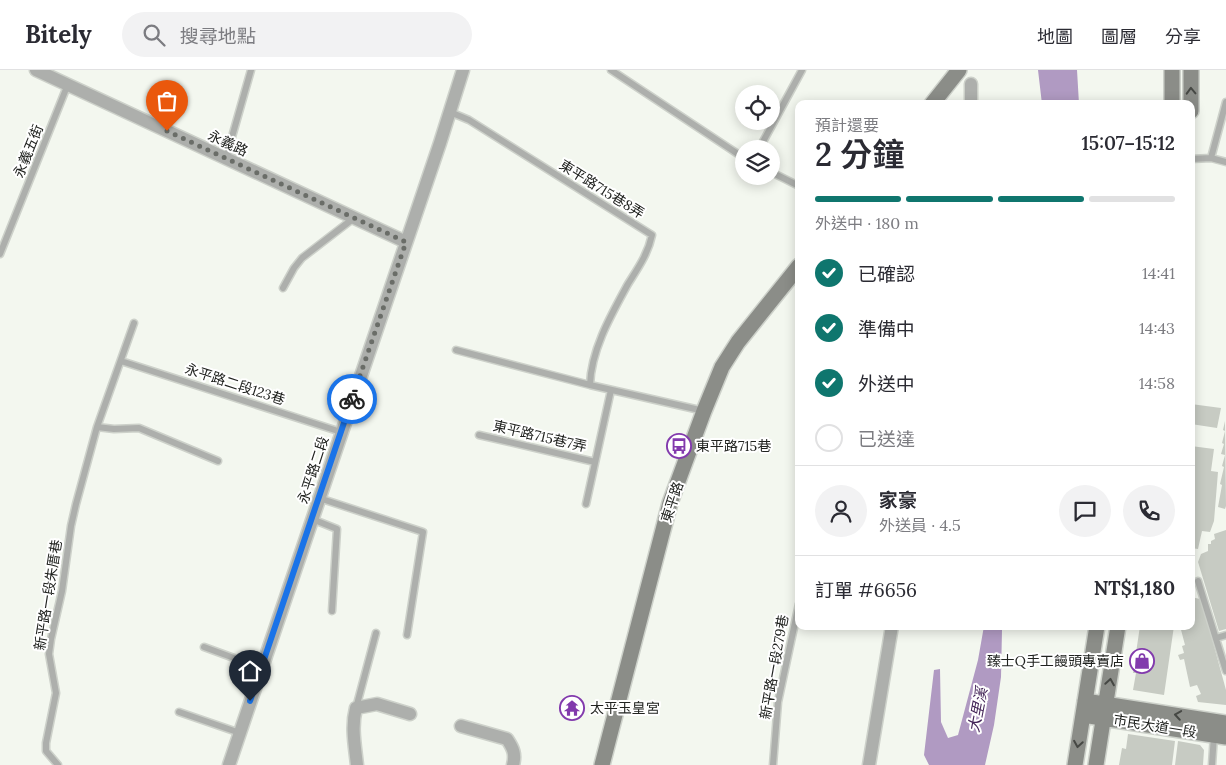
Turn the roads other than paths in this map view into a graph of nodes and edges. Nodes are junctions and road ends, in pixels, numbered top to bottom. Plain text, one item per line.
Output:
1 (36, 70) edge
2 (250, 70) edge
3 (463, 70) edge
4 (611, 70) edge
5 (802, 70) edge
6 (959, 70) edge
7 (1172, 70) edge
8 (1191, 70) edge
9 (68, 84) junction
10 (971, 84) dead end
11 (935, 100) edge
12 (970, 100) edge
13 (1172, 100) edge
14 (1191, 100) edge
15 (1226, 102) edge
16 (450, 112) junction
17 (764, 140) edge
18 (735, 152) edge
19 (226, 158) junction
20 (1211, 158) junction
21 (1195, 159) edge
22 (1226, 162) edge
23 (780, 176) edge
24 (795, 184) edge
25 (354, 218) junction
26 (406, 242) junction
27 (0, 254) edge
28 (795, 271) edge
29 (283, 288) dead end
30 (134, 324) dead end
31 (456, 350) dead end
32 (121, 361) junction
33 (590, 385) junction
34 (611, 390) junction
35 (704, 411) junction
36 (97, 426) junction
37 (341, 432) junction
38 (479, 435) dead end
39 (218, 461) dead end
40 (595, 462) junction
41 (319, 498) junction
42 (586, 504) dead end
43 (312, 520) junction
44 (1198, 581) dead end
45 (332, 611) dead end
46 (795, 623) edge
47 (891, 630) edge
48 (1096, 630) edge
49 (1117, 630) edge
50 (376, 633) dead end
51 (407, 635) dead end
52 (1226, 635) edge
53 (1216, 638) junction
54 (204, 647) dead end
55 (261, 668) junction
56 (1226, 671) edge
57 (356, 708) junction
58 (1084, 708) junction
59 (1104, 711) junction
60 (179, 712) dead end
61 (410, 714) dead end
62 (460, 726) dead end
63 (1220, 729) edge
64 (240, 733) junction
65 (58, 765) edge
66 (229, 765) edge
67 (357, 765) edge
68 (513, 765) edge
69 (602, 765) edge
70 (773, 765) edge
71 (869, 765) edge
72 (1075, 765) edge
73 (1096, 765) edge
74 (1212, 765) edge

1 - 9 street, 永義路
2 - 19 lane
3 - 16 street, 永平路二段
4 - 18 lane
5 - 17 lane
6 - 11 street
7 - 13 street
14 -> 8 street
9 - 19 street, 永義路
9 - 27 lane, 永義五街
10 - 12 street
15 - 20 lane
16 - 26 street, 永平路二段
16 - 33 lane, 東平路715巷8弄
19 - 25 street, 永義路
20 - 21 lane
20 - 22 lane
23 - 24 lane
25 - 26 street, 永義路
25 - 29 lane
26 - 37 street, 永平路二段
28 - 35 street, 東平路
30 - 32 lane, 新平路一段朱厝巷
31 - 33 lane
32 - 36 lane, 新平路一段朱厝巷
32 - 37 lane, 永平路二段123巷
33 - 34 lane
34 - 35 lane
34 - 40 lane, 東平路715巷7弄
35 - 69 street, 東平路
36 - 39 lane
36 - 65 lane, 新平路一段朱厝巷
37 - 41 street, 永平路二段
38 - 40 lane, 東平路715巷7弄
40 - 42 lane, 東平路715巷7弄
41 - 43 street, 永平路二段
41 - 51 lane
43 - 45 lane
43 - 55 street, 永平路二段
44 - 53 lane
46 - 70 lane, 新平路一段279巷
47 - 71 street
48 - 58 street
59 -> 49 street
50 - 57 lane
52 - 53 lane
53 - 56 lane
54 - 55 lane
55 - 64 street, 永平路二段
57 - 61 street
57 - 67 street
58 - 59 street, 市民大道一段
58 -> 72 street
59 - 63 street, 市民大道一段
59 - 73 street
60 - 64 lane
62 - 68 street
63 - 74 lane
64 - 66 street, 永平路二段

